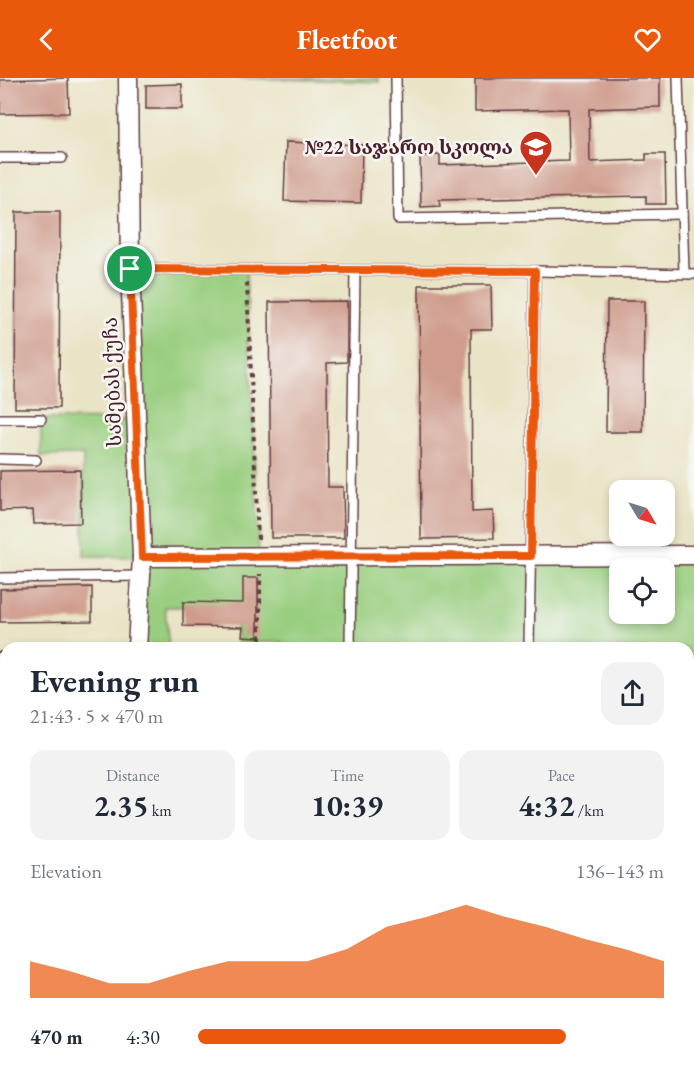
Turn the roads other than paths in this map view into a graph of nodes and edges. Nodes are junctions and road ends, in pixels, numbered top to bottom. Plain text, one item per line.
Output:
1 (128, 78) edge
2 (396, 78) edge
3 (678, 78) edge
4 (0, 158) edge
5 (62, 158) dead end
6 (682, 214) junction
7 (130, 269) junction
8 (355, 270) junction
9 (535, 271) junction
10 (689, 274) edge
11 (0, 419) edge
12 (41, 419) dead end
13 (0, 459) edge
14 (36, 460) dead end
15 (694, 555) edge
16 (351, 556) junction
17 (531, 556) junction
18 (142, 557) junction
19 (141, 576) junction
20 (0, 578) edge
21 (137, 642) edge
22 (350, 642) edge
23 (529, 642) edge

1 - 7 street, სამებას ქუჩა
2 - 6 lane
3 - 6 lane
4 - 5 lane
6 - 10 lane
7 - 8 lane
7 - 18 street, სამებას ქუჩა
8 - 9 lane
8 - 16 lane
9 - 10 lane
9 - 17 lane
11 - 12 lane
13 - 14 lane
15 - 17 street
16 - 17 street
16 - 18 street
16 - 22 lane
17 - 23 lane
18 - 19 street, სამებას ქუჩა
19 - 20 lane
19 - 21 street, სამებას ქუჩა

